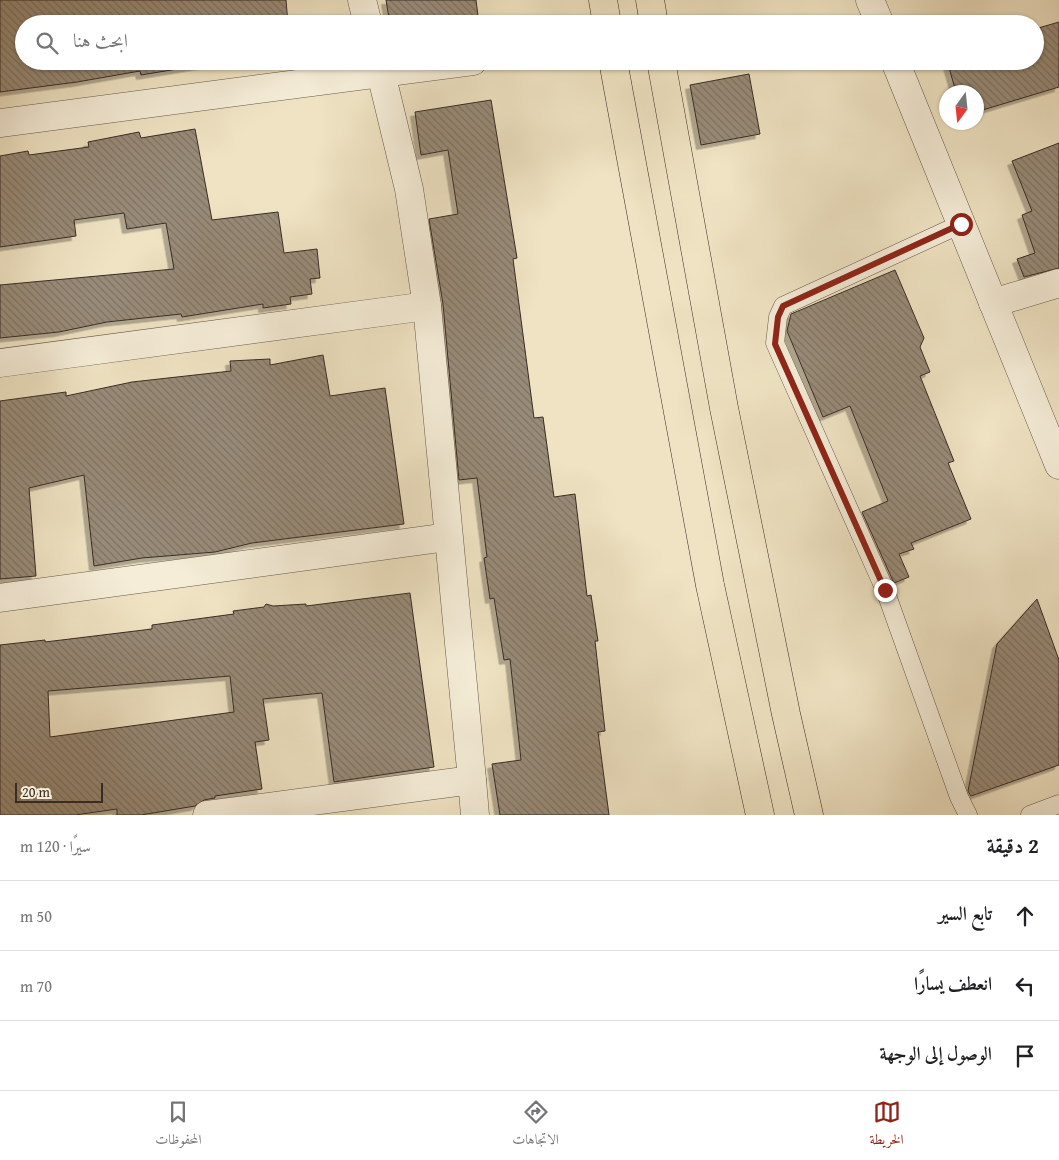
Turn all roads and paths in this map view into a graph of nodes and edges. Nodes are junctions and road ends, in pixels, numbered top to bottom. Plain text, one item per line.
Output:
1 (362, 0) edge
2 (603, 0) edge
3 (650, 0) edge
4 (870, 0) edge
5 (366, 15) edge
6 (606, 15) edge
7 (652, 15) edge
8 (876, 15) edge
9 (359, 70) edge
10 (380, 70) edge
11 (615, 70) edge
12 (663, 70) edge
13 (899, 70) edge
14 (0, 123) edge
15 (961, 224) junction
16 (1059, 282) edge
17 (993, 303) junction
18 (427, 306) junction
19 (0, 363) edge
20 (1059, 466) edge
21 (448, 537) junction
22 (0, 598) edge
23 (472, 780) junction
24 (1059, 804) edge
25 (207, 815) edge
26 (475, 815) edge
27 (760, 815) edge
28 (809, 815) edge
29 (968, 815) edge
30 (1030, 815) edge

1 - 5 street
2 - 6 main road
3 - 7 main road
4 - 8 street
9 - 14 street
10 - 18 street
11 - 27 main road
12 - 28 main road
13 - 15 street
15 - 17 street
15 - 29 lane
16 - 17 street
17 - 20 street
18 - 19 street
18 - 21 street
21 - 22 street
21 - 23 street
23 - 25 street
23 - 26 street
24 - 30 lane

